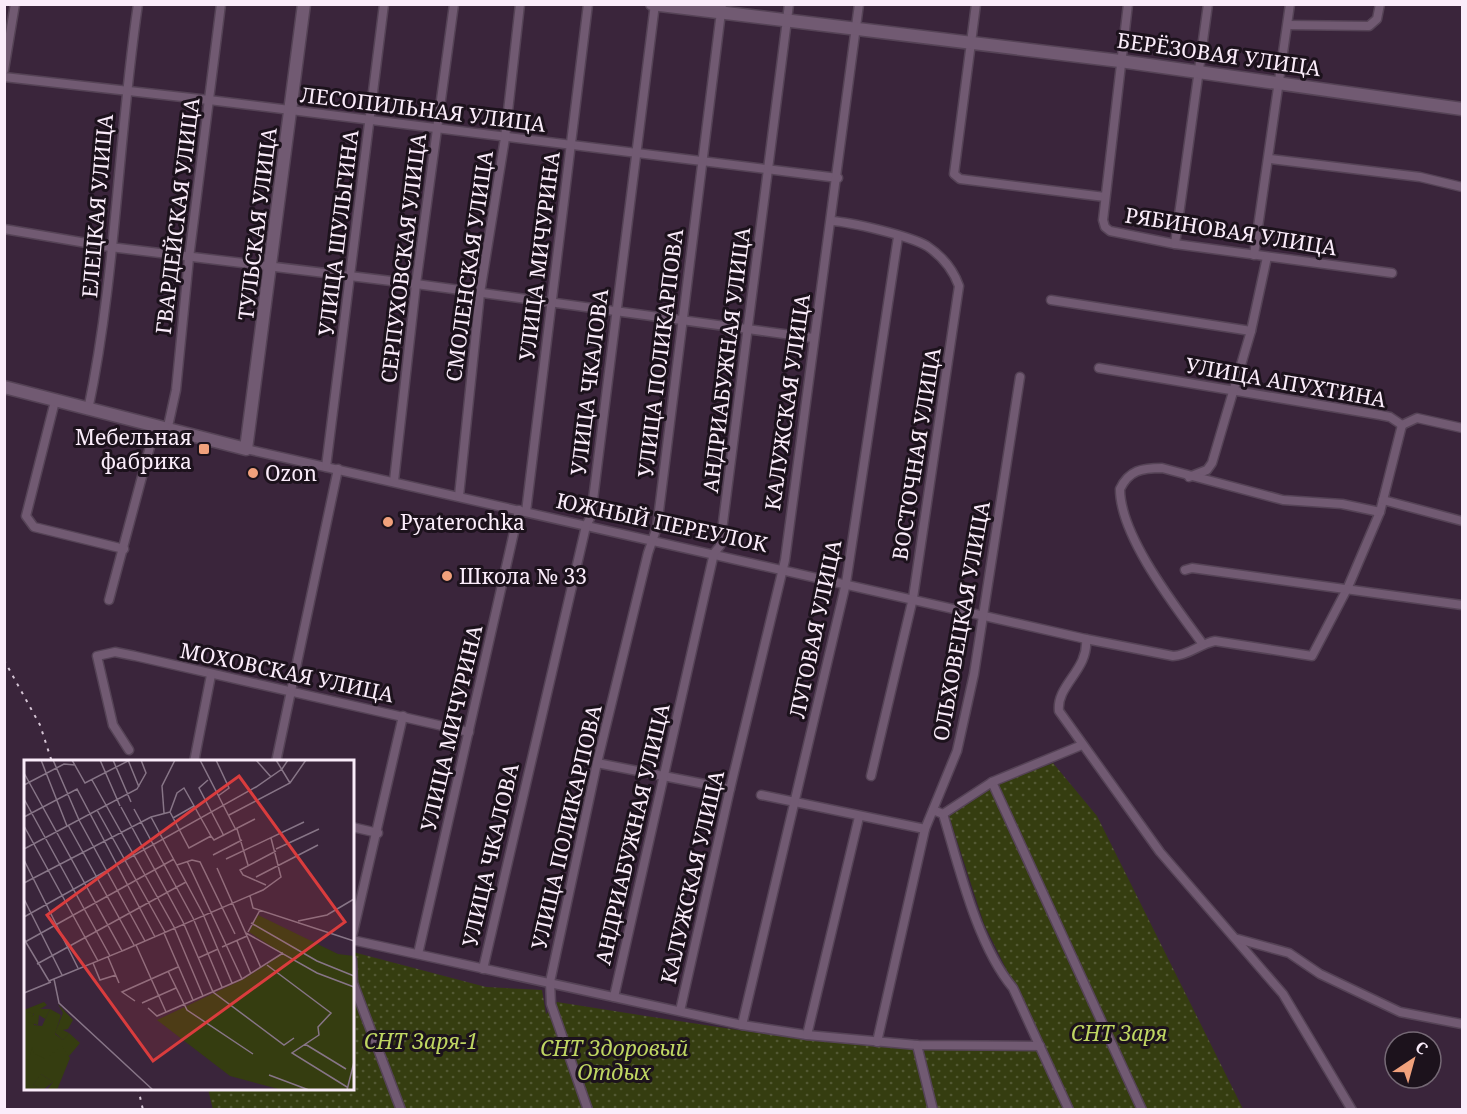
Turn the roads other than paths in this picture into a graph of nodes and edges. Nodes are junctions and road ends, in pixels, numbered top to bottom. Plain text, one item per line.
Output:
1 (15, 4) edge
2 (138, 4) edge
3 (221, 4) edge
4 (304, 4) edge
5 (384, 4) edge
6 (454, 4) edge
7 (520, 4) edge
8 (588, 4) edge
9 (789, 4) edge
10 (859, 4) edge
11 (976, 4) edge
12 (1128, 4) edge
13 (1208, 4) edge
14 (1290, 4) edge
15 (1380, 4) edge
16 (654, 5) edge
17 (722, 9) edge
18 (787, 22) junction
19 (1288, 25) junction
20 (856, 31) junction
21 (970, 43) junction
22 (1120, 61) junction
23 (4, 70) edge
24 (1198, 71) junction
25 (4, 77) edge
26 (1281, 82) junction
27 (126, 90) junction
28 (209, 100) junction
29 (1462, 109) edge
30 (291, 111) junction
31 (371, 121) junction
32 (438, 130) junction
33 (505, 138) junction
34 (570, 146) junction
35 (637, 154) junction
36 (1270, 159) junction
37 (702, 161) junction
38 (768, 168) junction
39 (838, 178) junction
40 (1462, 187) edge
41 (1106, 197) junction
42 (831, 221) junction
43 (4, 229) edge
44 (898, 237) junction
45 (1175, 244) junction
46 (110, 247) junction
47 (1254, 255) junction
48 (1267, 257) junction
49 (189, 258) junction
50 (272, 268) junction
51 (1392, 273) dead end
52 (351, 278) junction
53 (416, 284) junction
54 (480, 293) junction
55 (1051, 300) dead end
56 (550, 303) junction
57 (616, 310) junction
58 (682, 319) junction
59 (748, 329) junction
60 (1251, 331) junction
61 (813, 338) junction
62 (1099, 368) dead end
63 (1020, 377) dead end
64 (4, 387) edge
65 (1234, 391) junction
66 (55, 401) junction
67 (88, 410) junction
68 (1402, 426) junction
69 (1462, 428) edge
70 (161, 429) junction
71 (246, 449) junction
72 (326, 467) junction
73 (338, 469) junction
74 (1190, 477) junction
75 (394, 481) junction
76 (459, 496) junction
77 (1383, 500) junction
78 (522, 511) junction
79 (1380, 512) junction
80 (1462, 521) edge
81 (586, 526) junction
82 (652, 540) junction
83 (124, 549) junction
84 (714, 553) junction
85 (783, 569) junction
86 (1185, 570) dead end
87 (846, 583) junction
88 (1348, 587) junction
89 (913, 598) junction
90 (109, 600) dead end
91 (1462, 605) edge
92 (983, 614) junction
93 (1086, 639) junction
94 (1202, 643) junction
95 (211, 675) junction
96 (291, 691) junction
97 (403, 716) junction
98 (469, 732) junction
99 (1082, 745) junction
100 (129, 750) dead end
101 (194, 760) edge
102 (276, 760) edge
103 (597, 763) junction
104 (664, 775) junction
105 (871, 776) dead end
106 (992, 782) junction
107 (730, 789) junction
108 (761, 795) dead end
109 (794, 802) junction
110 (933, 810) junction
111 (943, 814) junction
112 (859, 817) junction
113 (354, 827) edge
114 (924, 829) junction
115 (378, 832) junction
116 (354, 930) edge
117 (354, 938) edge
118 (1237, 939) junction
119 (418, 954) junction
120 (483, 969) junction
121 (550, 982) junction
122 (354, 986) edge
123 (614, 997) junction
124 (681, 1011) junction
125 (1462, 1024) edge
126 (742, 1025) junction
127 (807, 1035) junction
128 (877, 1042) junction
129 (918, 1045) junction
130 (1040, 1046) junction
131 (401, 1110) edge
132 (588, 1110) edge
133 (933, 1110) edge
134 (1069, 1110) edge
135 (1142, 1110) edge
136 (1352, 1110) edge

1 - 23 street
2 - 27 street, ЕЛЕЦКАЯ УЛИЦА
3 - 28 street, ГВАРДЕЙСКАЯ УЛИЦА
4 - 30 main road, ТУЛЬСКАЯ УЛИЦА
5 - 31 street, УЛИЦА ШУЛЬГИНА
6 - 32 street, СЕРПУХОВСКАЯ УЛИЦА
7 - 33 street, СМОЛЕНСКАЯ УЛИЦА
8 - 34 street, УЛИЦА МИЧУРИНА
9 - 18 street, АНДРИАБУЖНАЯ УЛИЦА
10 - 20 street, КАЛУЖСКАЯ УЛИЦА
11 - 21 street
12 - 22 street
13 - 24 street
14 - 19 street
15 - 19 street
16 - 17 main road, БЕРЁЗОВАЯ УЛИЦА
16 - 35 street, УЛИЦА ЧКАЛОВА
17 - 18 main road, БЕРЁЗОВАЯ УЛИЦА
17 - 37 street, УЛИЦА ПОЛИКАРПОВА
18 - 20 main road, БЕРЁЗОВАЯ УЛИЦА
18 - 38 street, АНДРИАБУЖНАЯ УЛИЦА
19 - 26 street
20 - 21 main road, БЕРЁЗОВАЯ УЛИЦА
20 - 39 street, КАЛУЖСКАЯ УЛИЦА
21 - 22 main road, БЕРЁЗОВАЯ УЛИЦА
21 - 41 street, РЯБИНОВАЯ УЛИЦА
22 - 24 main road, БЕРЁЗОВАЯ УЛИЦА
22 - 41 street
24 - 26 main road, БЕРЁЗОВАЯ УЛИЦА
24 - 45 street
25 - 27 street, ЛЕСОПИЛЬНАЯ УЛИЦА
26 - 29 main road, БЕРЁЗОВАЯ УЛИЦА
26 - 36 street
27 - 28 street, ЛЕСОПИЛЬНАЯ УЛИЦА
27 - 46 street, ЕЛЕЦКАЯ УЛИЦА
28 - 30 street, ЛЕСОПИЛЬНАЯ УЛИЦА
28 - 49 street, ГВАРДЕЙСКАЯ УЛИЦА
30 - 31 street, ЛЕСОПИЛЬНАЯ УЛИЦА
30 - 50 main road, ТУЛЬСКАЯ УЛИЦА
31 - 32 street, ЛЕСОПИЛЬНАЯ УЛИЦА
31 - 52 street, УЛИЦА ШУЛЬГИНА
32 - 33 street, ЛЕСОПИЛЬНАЯ УЛИЦА
32 - 53 street, СЕРПУХОВСКАЯ УЛИЦА
33 - 34 street, ЛЕСОПИЛЬНАЯ УЛИЦА
33 - 54 street, СМОЛЕНСКАЯ УЛИЦА
34 - 35 street, ЛЕСОПИЛЬНАЯ УЛИЦА
34 - 56 street, УЛИЦА МИЧУРИНА
35 - 37 street, ЛЕСОПИЛЬНАЯ УЛИЦА
35 - 57 street, УЛИЦА ЧКАЛОВА
36 - 40 street
36 - 47 street
37 - 38 street, ЛЕСОПИЛЬНАЯ УЛИЦА
37 - 58 street, УЛИЦА ПОЛИКАРПОВА
38 - 39 street, ЛЕСОПИЛЬНАЯ УЛИЦА
38 - 59 street, АНДРИАБУЖНАЯ УЛИЦА
39 - 42 street, КАЛУЖСКАЯ УЛИЦА
41 - 45 street, РЯБИНОВАЯ УЛИЦА
42 - 44 street, ВОСТОЧНАЯ УЛИЦА
42 - 61 street, КАЛУЖСКАЯ УЛИЦА
43 - 46 street
44 - 87 street, ЛУГОВАЯ УЛИЦА
44 - 89 street, ВОСТОЧНАЯ УЛИЦА
45 - 47 street, РЯБИНОВАЯ УЛИЦА
46 - 49 street
46 - 67 street, ЕЛЕЦКАЯ УЛИЦА
47 - 48 street, РЯБИНОВАЯ УЛИЦА
48 - 51 street, РЯБИНОВАЯ УЛИЦА
48 - 60 street
49 - 50 street
49 - 70 street, ГВАРДЕЙСКАЯ УЛИЦА
50 - 52 street
50 - 71 main road, ТУЛЬСКАЯ УЛИЦА
52 - 53 street
52 - 72 street, УЛИЦА ШУЛЬГИНА
53 - 54 street
53 - 75 street, СЕРПУХОВСКАЯ УЛИЦА
54 - 56 street
54 - 76 street, СМОЛЕНСКАЯ УЛИЦА
55 - 60 street
56 - 57 street
56 - 78 street, УЛИЦА МИЧУРИНА
57 - 58 street
57 - 81 street, УЛИЦА ЧКАЛОВА
58 - 59 street
58 - 82 street, УЛИЦА ПОЛИКАРПОВА
59 - 61 street
59 - 84 street, АНДРИАБУЖНАЯ УЛИЦА
60 - 65 street
61 - 85 street, КАЛУЖСКАЯ УЛИЦА
62 - 65 street, УЛИЦА АПУХТИНА
63 - 92 street, ОЛЬХОВЕЦКАЯ УЛИЦА
64 - 66 main road, ЮЖНЫЙ ПЕРЕУЛОК
65 - 68 street, УЛИЦА АПУХТИНА
65 - 74 street
66 - 67 main road, ЮЖНЫЙ ПЕРЕУЛОК
66 - 83 street
67 - 70 main road, ЮЖНЫЙ ПЕРЕУЛОК
68 - 69 street, УЛИЦА АПУХТИНА
68 - 77 street
70 - 71 main road, ЮЖНЫЙ ПЕРЕУЛОК
70 - 83 street, ГВАРДЕЙСКАЯ УЛИЦА
71 - 72 street, ЮЖНЫЙ ПЕРЕУЛОК
72 - 73 street, ЮЖНЫЙ ПЕРЕУЛОК
73 - 75 street, ЮЖНЫЙ ПЕРЕУЛОК
73 - 96 street
74 - 79 street
74 - 94 street
75 - 76 street, ЮЖНЫЙ ПЕРЕУЛОК
76 - 78 street, ЮЖНЫЙ ПЕРЕУЛОК
77 - 79 street
77 - 80 street
78 - 81 street, ЮЖНЫЙ ПЕРЕУЛОК
78 - 98 street, УЛИЦА МИЧУРИНА
79 - 88 street
81 - 82 street, ЮЖНЫЙ ПЕРЕУЛОК
81 - 120 street, УЛИЦА ЧКАЛОВА
82 - 84 street, ЮЖНЫЙ ПЕРЕУЛОК
82 - 103 street, УЛИЦА ПОЛИКАРПОВА
83 - 90 street, ГВАРДЕЙСКАЯ УЛИЦА
84 - 85 street, ЮЖНЫЙ ПЕРЕУЛОК
84 - 104 street, АНДРИАБУЖНАЯ УЛИЦА
85 - 87 street, ЮЖНЫЙ ПЕРЕУЛОК
85 - 107 street, КАЛУЖСКАЯ УЛИЦА
86 - 88 street
87 - 89 street, ЮЖНЫЙ ПЕРЕУЛОК
87 - 109 street, ЛУГОВАЯ УЛИЦА
88 - 91 street
88 - 94 street, ЮЖНЫЙ ПЕРЕУЛОК
89 - 92 street, ЮЖНЫЙ ПЕРЕУЛОК
89 - 105 street, ВОСТОЧНАЯ УЛИЦА
92 - 93 street, ЮЖНЫЙ ПЕРЕУЛОК
92 - 110 street, ОЛЬХОВЕЦКАЯ УЛИЦА
93 - 94 street, ЮЖНЫЙ ПЕРЕУЛОК
93 - 99 street
95 - 96 street, МОХОВСКАЯ УЛИЦА
95 - 100 street, МОХОВСКАЯ УЛИЦА
95 - 101 street
96 - 97 street, МОХОВСКАЯ УЛИЦА
96 - 102 street
97 - 98 street, МОХОВСКАЯ УЛИЦА
97 - 115 street
98 - 119 street, УЛИЦА МИЧУРИНА
99 - 106 street
99 - 118 street
103 - 104 street
103 - 121 street, УЛИЦА ПОЛИКАРПОВА
104 - 107 street
104 - 123 street, АНДРИАБУЖНАЯ УЛИЦА
106 - 111 street
106 - 135 street
107 - 124 street, КАЛУЖСКАЯ УЛИЦА
108 - 109 street
109 - 112 street
109 - 126 street, ЛУГОВАЯ УЛИЦА
110 - 111 street
110 - 114 street, ОЛЬХОВЕЦКАЯ УЛИЦА
111 - 130 street
112 - 114 street
112 - 127 street
113 - 115 street
114 - 128 street, ОЛЬХОВЕЦКАЯ УЛИЦА
115 - 116 street
117 - 119 street
118 - 125 street
118 - 136 street
119 - 120 street
120 - 121 street
121 - 123 street
121 - 132 street, УЛИЦА ПОЛИКАРПОВА
122 - 131 street
123 - 124 street
124 - 126 street
126 - 127 street
127 - 128 street
128 - 129 street
129 - 130 street
129 - 133 street
130 - 134 street

